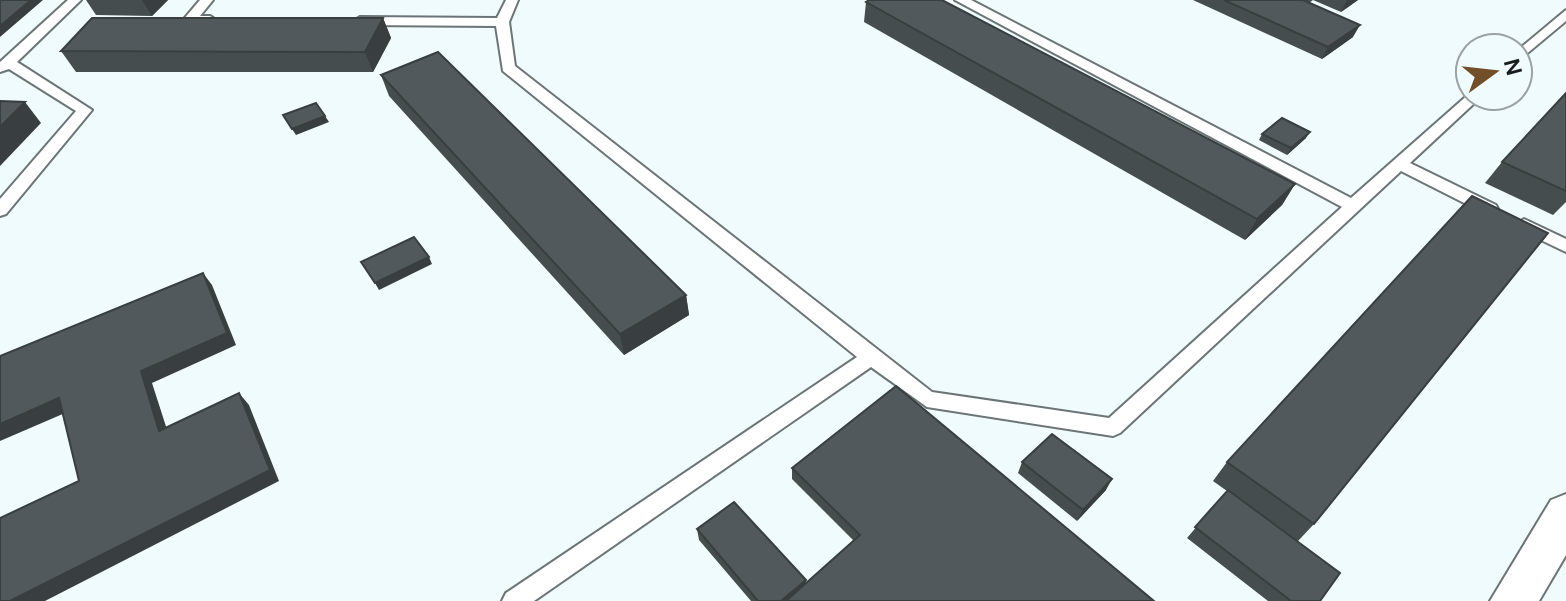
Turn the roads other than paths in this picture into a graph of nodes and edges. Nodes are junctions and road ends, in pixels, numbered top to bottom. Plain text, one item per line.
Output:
1 (75, 0) edge
2 (207, 0) edge
3 (512, 0) edge
4 (961, 0) edge
5 (1566, 14) edge
6 (220, 20) edge
7 (346, 21) edge
8 (502, 22) junction
9 (1534, 43) edge
10 (4, 66) edge
11 (1457, 112) edge
12 (1400, 164) junction
13 (1353, 206) junction
14 (0, 210) edge
15 (1566, 246) edge
16 (871, 357) junction
17 (1566, 514) edge
18 (514, 601) edge
19 (1513, 601) edge

1 - 10 lane
2 - 6 lane
3 - 8 lane
4 - 13 lane
5 - 9 lane
7 - 8 lane
8 - 16 lane
10 - 14 lane
11 - 12 lane
12 - 13 lane
12 - 15 lane
13 - 16 lane
16 - 18 lane
17 - 19 street

